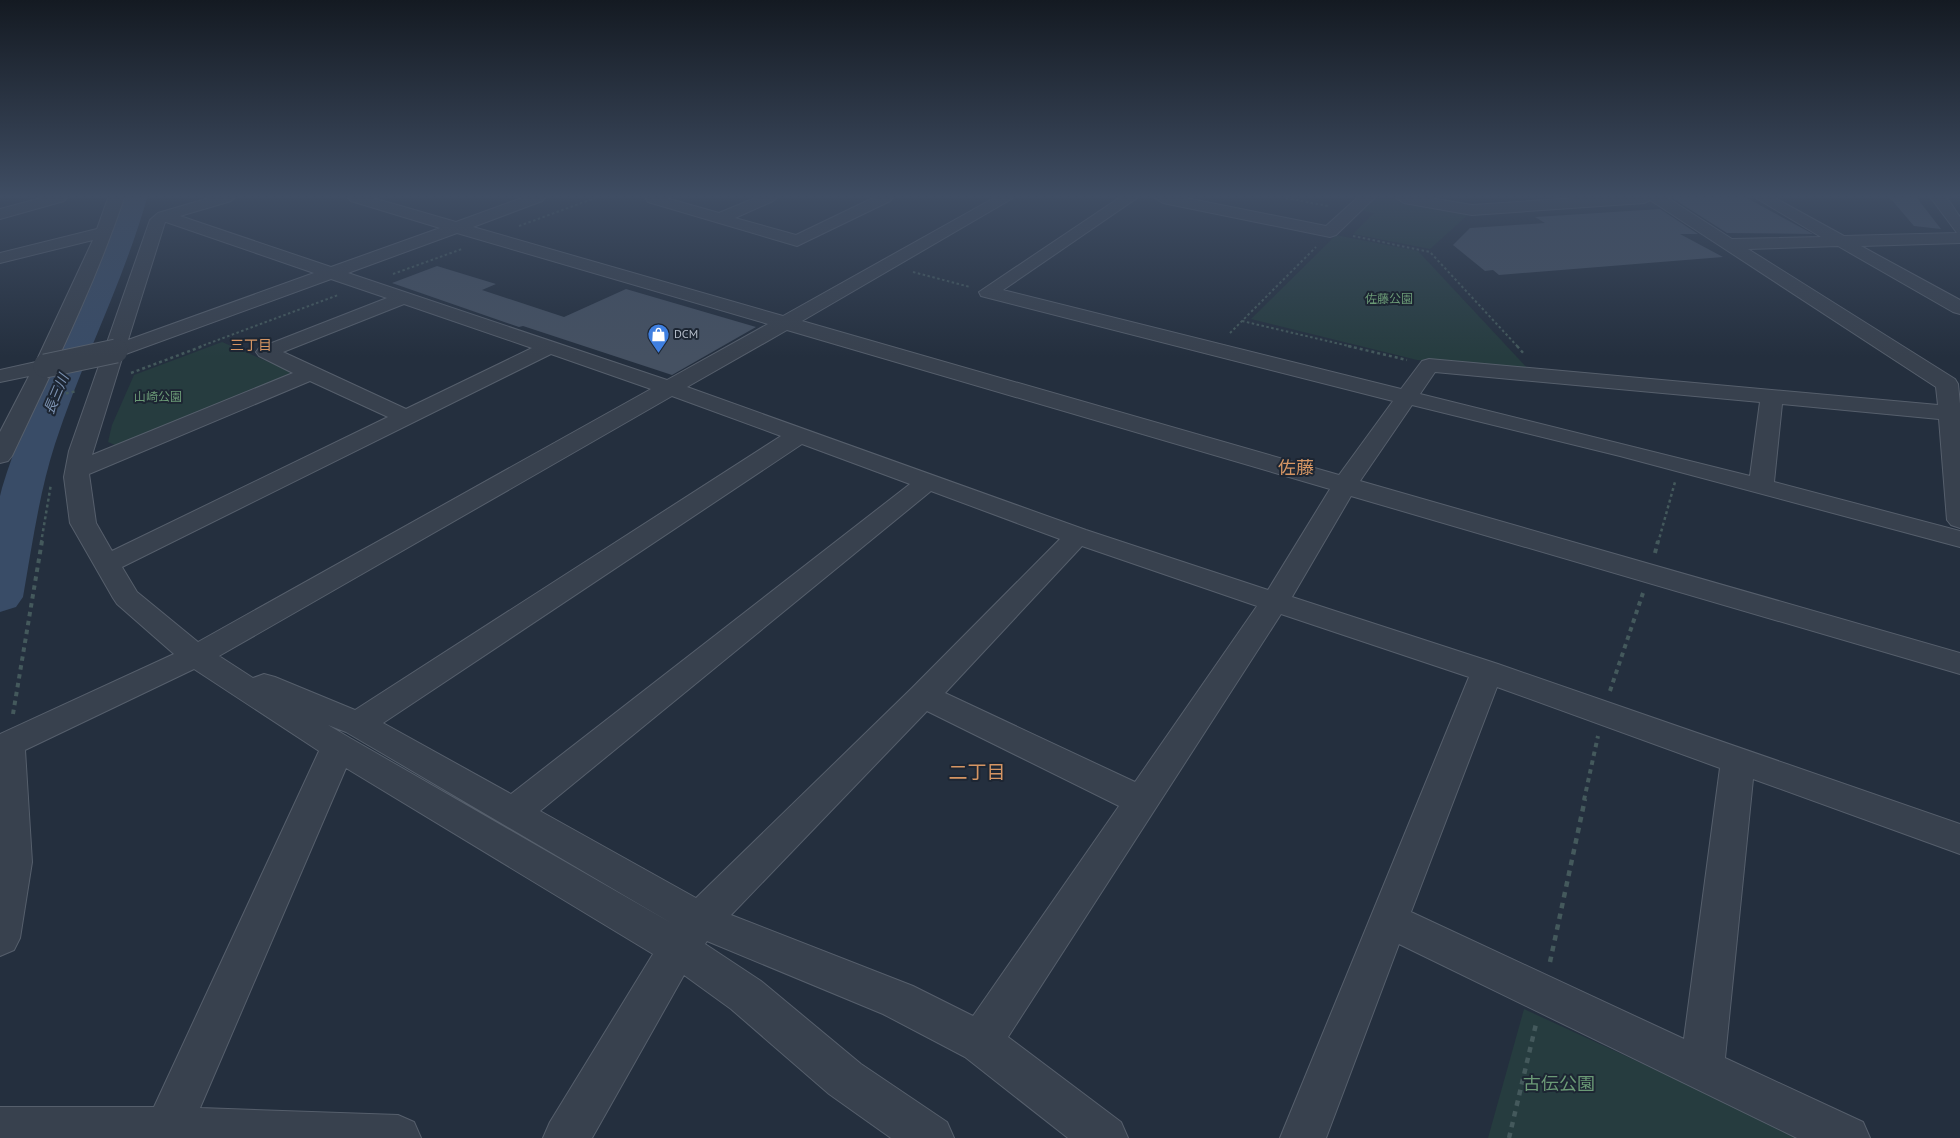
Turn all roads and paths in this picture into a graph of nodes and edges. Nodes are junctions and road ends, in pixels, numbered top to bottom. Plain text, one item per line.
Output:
1 (26, 251) edge
2 (96, 251) edge
3 (148, 251) edge
4 (268, 251) edge
5 (389, 251) edge
6 (456, 251) edge
7 (539, 251) edge
8 (912, 251) edge
9 (1049, 251) edge
10 (1311, 251) edge
11 (1426, 251) edge
12 (1739, 251) edge
13 (1859, 251) edge
14 (6, 256) edge
15 (888, 265) junction
16 (330, 272) junction
17 (366, 285) junction
18 (988, 292) junction
19 (403, 298) junction
20 (1960, 308) edge
21 (1242, 321) junction
22 (785, 323) junction
23 (548, 348) junction
24 (1214, 349) junction
25 (116, 351) junction
26 (1530, 359) dead end
27 (1430, 365) junction
28 (45, 366) junction
29 (311, 373) junction
30 (0, 376) edge
31 (104, 382) junction
32 (672, 389) junction
33 (1772, 396) junction
34 (1405, 397) junction
35 (1955, 412) edge
36 (407, 418) junction
37 (799, 435) junction
38 (0, 456) edge
39 (1680, 465) junction
40 (77, 470) junction
41 (928, 482) junction
42 (1345, 485) junction
43 (1762, 486) junction
44 (1960, 520) edge
45 (1077, 536) junction
46 (1960, 539) edge
47 (106, 564) junction
48 (1649, 574) junction
49 (1274, 603) junction
50 (196, 656) junction
51 (1960, 664) edge
52 (1487, 672) junction
53 (924, 696) junction
54 (1603, 712) junction
55 (348, 736) junction
56 (4, 746) edge
57 (1738, 759) junction
58 (1141, 800) junction
59 (512, 813) junction
60 (1960, 838) edge
61 (1390, 921) junction
62 (689, 934) junction
63 (0, 938) edge
64 (1543, 994) junction
65 (980, 1042) junction
66 (1702, 1069) junction
67 (0, 1130) edge
68 (167, 1130) junction
69 (398, 1138) edge
70 (566, 1138) edge
71 (931, 1138) edge
72 (1105, 1138) edge
73 (1304, 1138) edge
74 (1509, 1138) edge
75 (1847, 1138) edge

1 - 14 street
2 - 28 street
3 - 25 street
4 - 16 street
5 - 16 street
6 - 17 path
7 - 22 street
8 - 15 street
9 - 18 street
10 - 21 path
11 - 26 path
12 - 35 street
13 - 20 street
15 - 18 path
15 - 22 street
16 - 17 street
16 - 25 street
17 - 19 street
17 - 31 path
18 - 24 street
19 - 23 street
19 - 29 street
21 - 24 path
21 - 27 path
22 - 32 street
22 - 42 street
23 - 32 street
23 - 36 street
24 - 34 street
25 - 28 street, bridge
25 - 31 street
27 - 33 street
27 - 34 street
28 - 30 street
28 - 38 street
29 - 36 street
29 - 40 street
31 - 40 street
32 - 37 street
32 - 50 street
33 - 35 street
33 - 43 street
34 - 39 street
34 - 42 street
35 - 44 street
36 - 47 street
37 - 41 street
37 - 55 street
39 - 43 street
39 - 48 path
40 - 47 street
41 - 45 street
41 - 59 street
42 - 48 street
42 - 49 street
43 - 46 street
45 - 49 street
45 - 53 street
47 - 50 street
48 - 51 street
48 - 54 path
49 - 52 street
49 - 58 street
50 - 55 street
50 - 56 street
52 - 54 street
52 - 61 street
53 - 58 street
53 - 62 street
54 - 57 street
54 - 64 path
55 - 59 street
55 - 62 street
55 - 68 street
56 - 63 street
57 - 60 street
57 - 66 street
58 - 65 street
59 - 62 street
61 - 64 street
61 - 73 street
62 - 65 street
62 - 70 street
62 - 71 street
64 - 66 street
64 - 74 path
65 - 72 street
66 - 75 street
67 - 68 street
68 - 69 street

